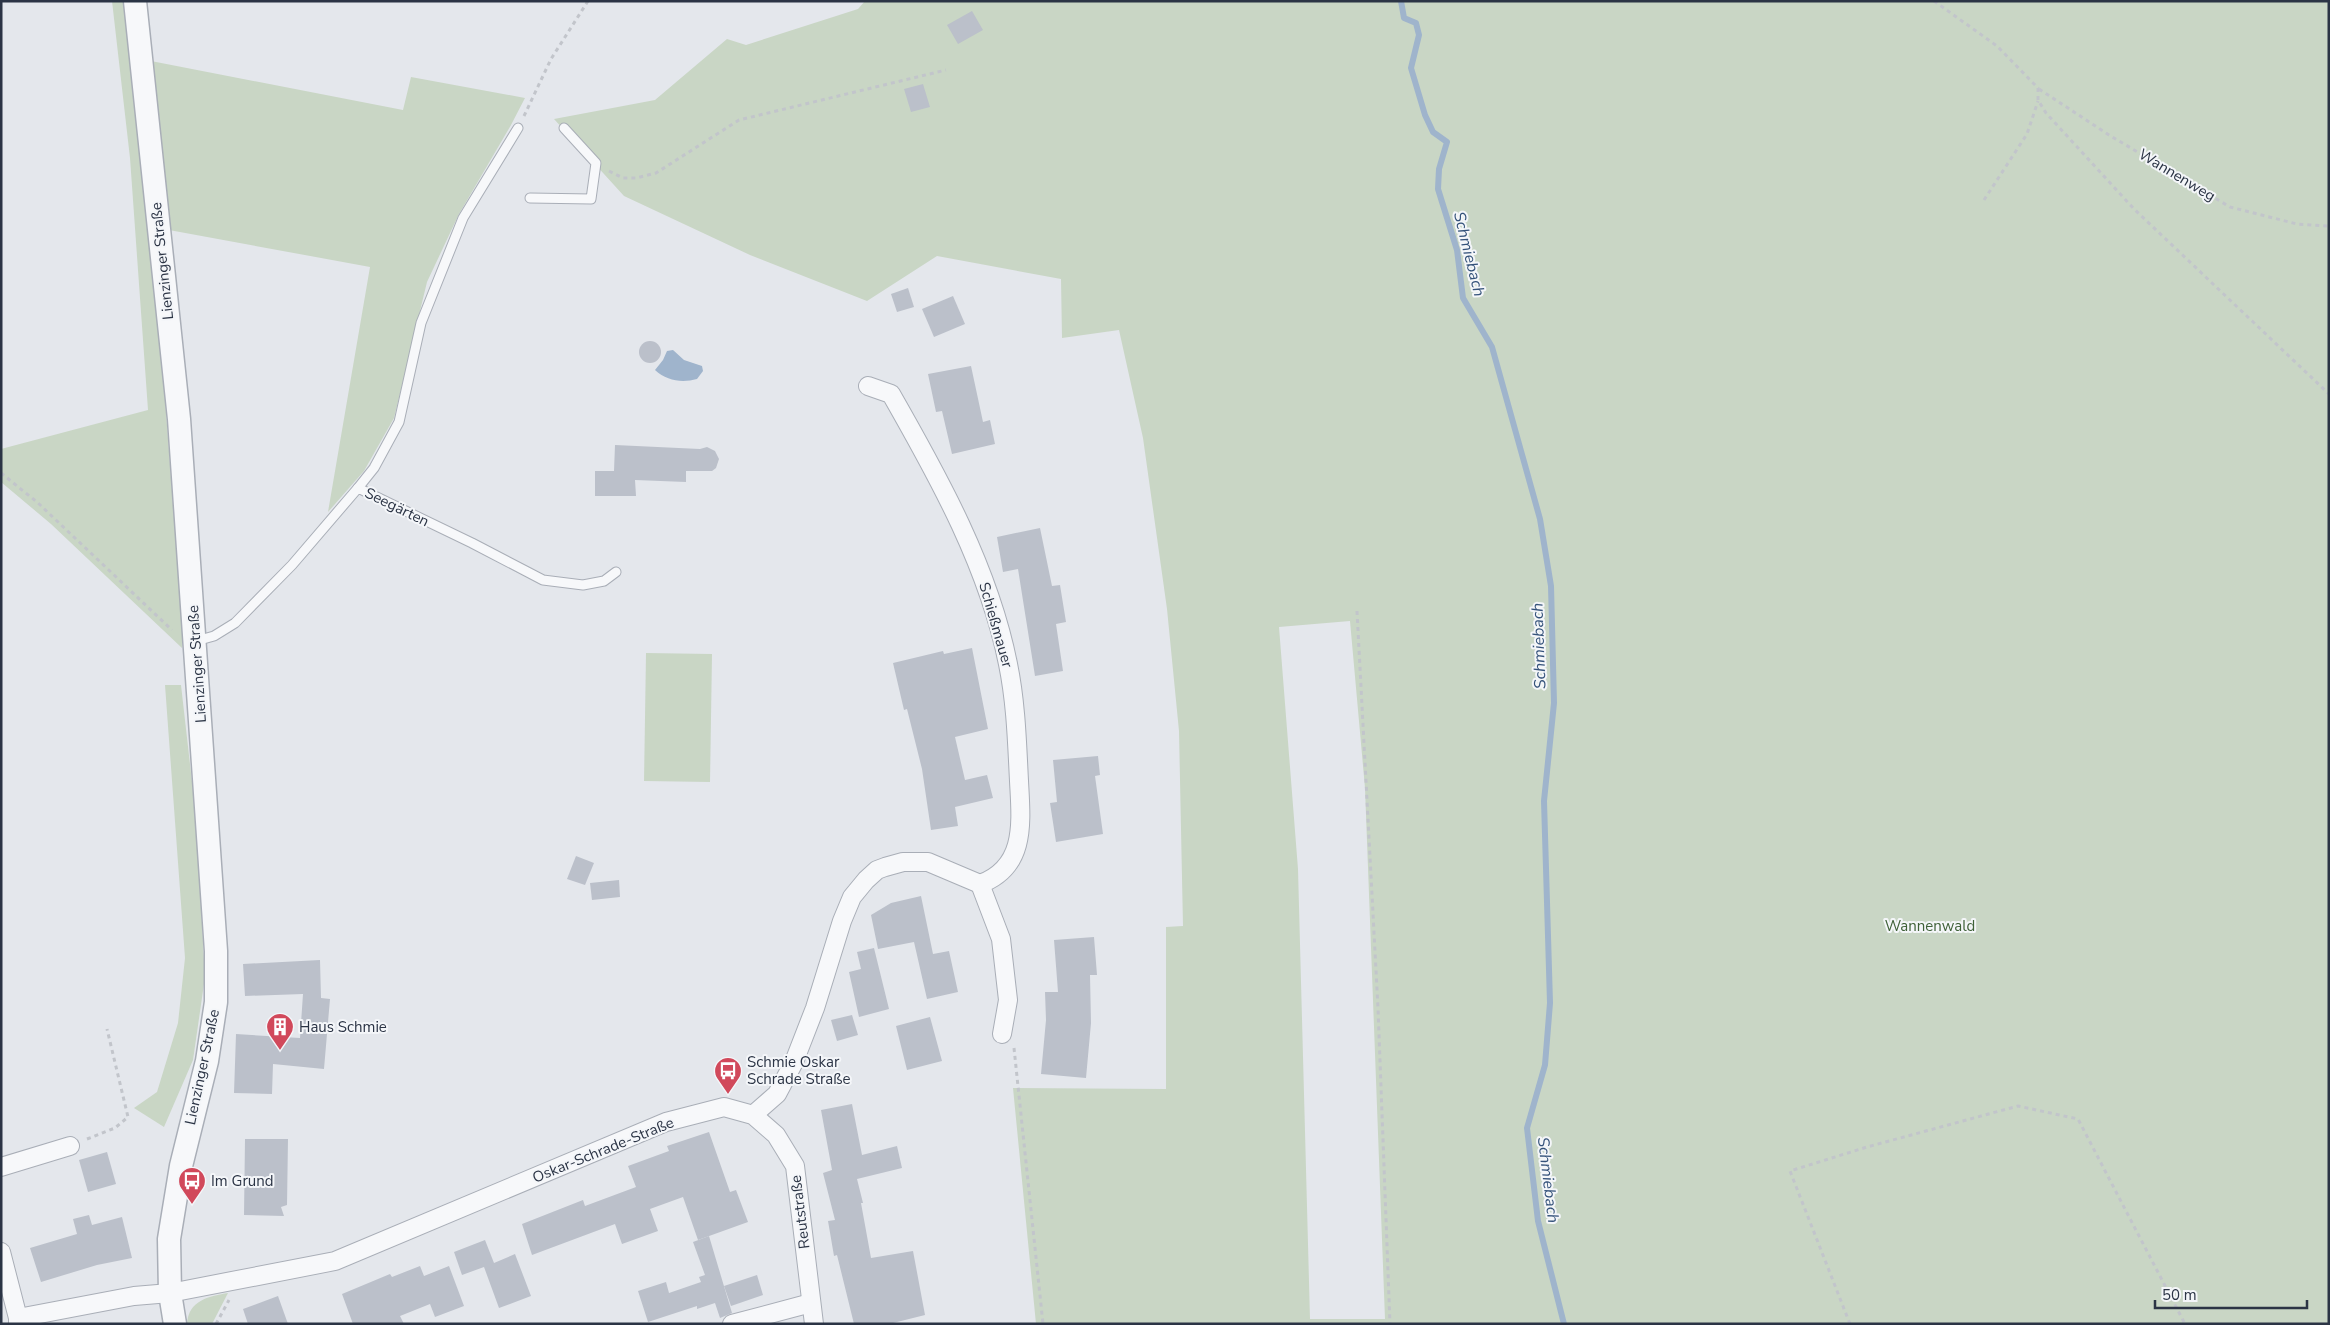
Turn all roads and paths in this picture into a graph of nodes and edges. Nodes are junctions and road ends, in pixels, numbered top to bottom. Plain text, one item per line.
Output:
1 (134, 1) edge
2 (588, 1) edge
3 (1934, 1) edge
4 (946, 70) dead end
5 (2038, 88) junction
6 (2038, 100) junction
7 (518, 128) joint
8 (564, 128) dead end
9 (596, 163) junction
10 (530, 198) dead end
11 (1984, 200) dead end
12 (2329, 226) edge
13 (868, 386) dead end
14 (2329, 394) edge
15 (1, 473) edge
16 (358, 488) junction
17 (616, 572) dead end
18 (1357, 611) dead end
19 (196, 641) junction
20 (980, 884) junction
21 (107, 1029) dead end
22 (1002, 1034) joint
23 (753, 1115) junction
24 (70, 1146) joint
25 (1, 1167) edge
26 (1, 1252) edge
27 (6, 1287) edge
28 (170, 1292) junction
29 (811, 1303) junction
30 (18, 1321) edge
31 (175, 1324) edge
32 (732, 1324) edge
33 (814, 1324) edge
34 (1043, 1324) edge
35 (1390, 1324) edge
36 (1850, 1324) edge
37 (2185, 1324) edge

1 - 19 street, Lienzinger Straße
2 - 7 path
3 - 5 path, Wannenweg
4 - 9 path
5 - 6 path
5 - 12 path, Wannenweg
6 - 11 path
6 - 14 path
7 - 16 lane
8 - 9 lane
9 - 10 lane
13 - 20 street, Schießmauer
15 - 19 path
16 - 17 lane, Seegärten
16 - 19 lane, Seegärten
18 - 35 path
19 - 28 street, Lienzinger Straße
20 - 22 street
20 - 23 street
21 - 24 path
22 - 34 path
23 - 28 street, Oskar-Schrade-Straße
23 - 29 street, Reutstraße
24 - 25 street
26 - 27 street
27 - 30 street
28 - 30 street
28 - 31 street, Lienzinger Straße
29 - 32 street
29 - 33 street, Reutstraße
36 - 37 path

